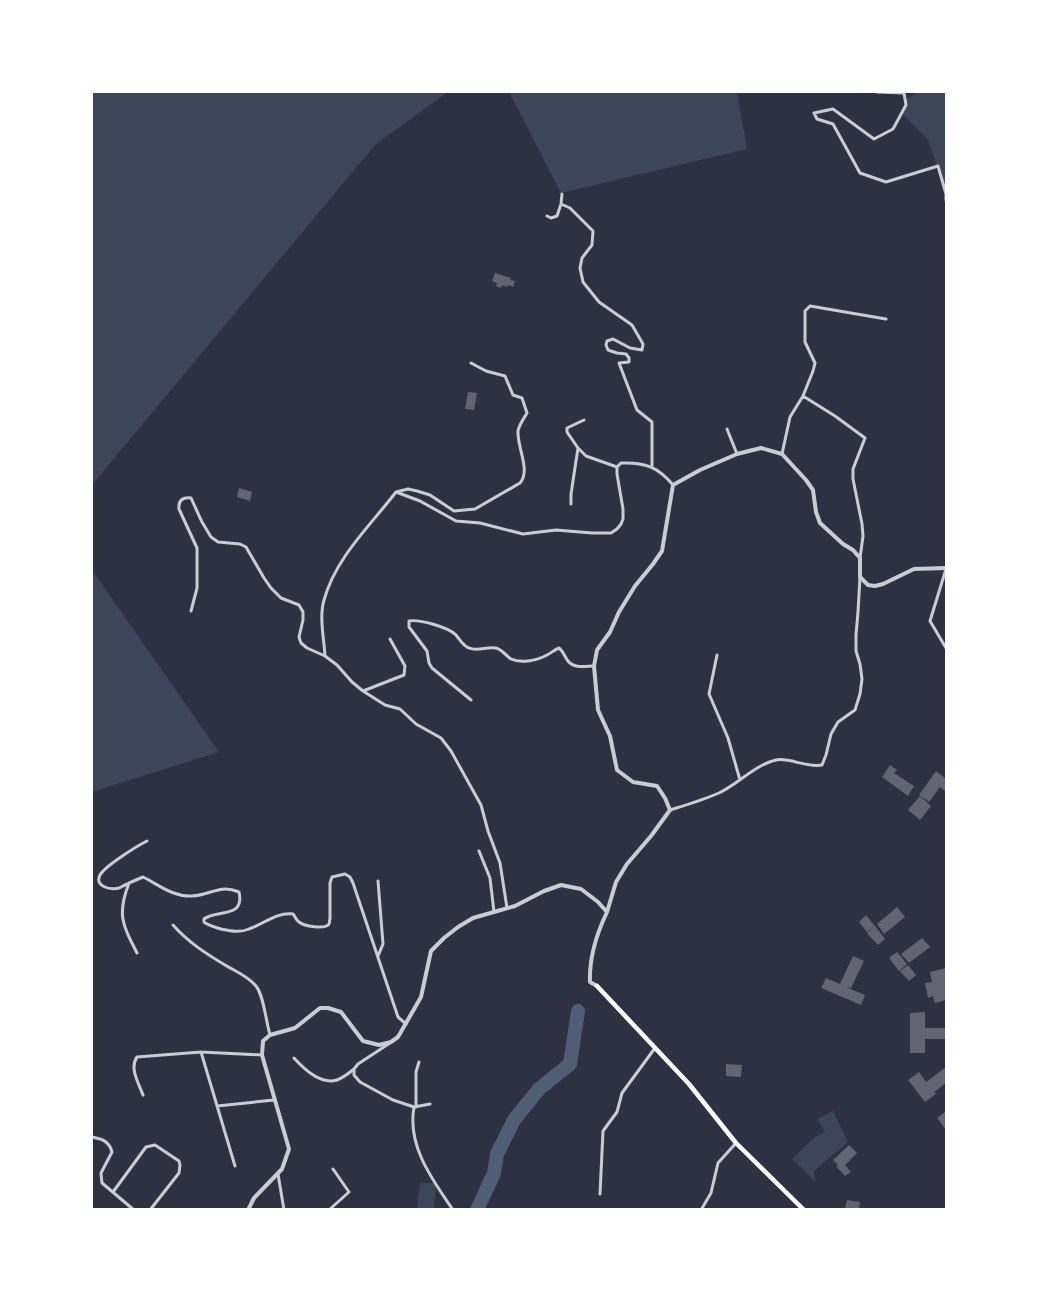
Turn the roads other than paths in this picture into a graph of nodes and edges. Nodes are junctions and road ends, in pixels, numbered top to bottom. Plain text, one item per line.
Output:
1 (877, 92) edge
2 (562, 194) dead end
3 (946, 200) edge
4 (561, 204) junction
5 (547, 216) dead end
6 (886, 319) dead end
7 (471, 363) dead end
8 (803, 396) junction
9 (584, 420) dead end
10 (727, 429) dead end
11 (578, 448) junction
12 (737, 454) junction
13 (782, 454) junction
14 (617, 466) junction
15 (652, 466) junction
16 (674, 485) junction
17 (396, 492) junction
18 (571, 504) dead end
19 (860, 558) junction
20 (946, 569) edge
21 (860, 577) junction
22 (191, 611) dead end
23 (390, 639) dead end
24 (946, 648) edge
25 (717, 654) dead end
26 (325, 656) junction
27 (594, 666) junction
28 (363, 691) junction
29 (471, 700) dead end
30 (740, 780) junction
31 (670, 810) junction
32 (147, 842) dead end
33 (479, 851) dead end
34 (378, 881) dead end
35 (129, 883) junction
36 (507, 908) junction
37 (494, 912) junction
38 (607, 912) junction
39 (172, 925) dead end
40 (137, 953) dead end
41 (377, 957) junction
42 (597, 986) joint
43 (406, 1024) junction
44 (270, 1035) junction
45 (391, 1042) junction
46 (655, 1048) junction
47 (201, 1052) junction
48 (262, 1055) junction
49 (294, 1058) dead end
50 (419, 1062) dead end
51 (354, 1069) junction
52 (143, 1095) dead end
53 (274, 1100) junction
54 (430, 1104) dead end
55 (217, 1106) junction
56 (415, 1107) junction
57 (92, 1137) edge
58 (736, 1143) junction
59 (235, 1166) dead end
60 (333, 1169) dead end
61 (278, 1174) junction
62 (113, 1192) junction
63 (600, 1194) dead end
64 (134, 1209) edge
65 (150, 1209) edge
66 (248, 1209) edge
67 (284, 1209) edge
68 (328, 1209) edge
69 (453, 1209) edge
70 (701, 1209) edge
71 (804, 1209) edge

1 - 3 street
2 - 4 street
4 - 5 street
4 - 15 street
6 - 8 street
7 - 17 street
8 - 13 street
8 - 19 street
9 - 11 street
10 - 12 street
11 - 14 street
11 - 18 street
12 - 13 street
12 - 16 street
13 - 19 street
14 - 15 street
14 - 17 street
15 - 16 street
16 - 27 street
17 - 26 street
19 - 21 street
20 - 21 street
20 - 24 street
21 - 30 street
22 - 26 street
23 - 28 street
25 - 30 street
26 - 28 street
27 - 29 street
27 - 31 street
28 - 36 street
30 - 31 street
31 - 38 street
32 - 35 street
33 - 37 street
34 - 41 street
35 - 40 street
35 - 41 street
36 - 37 street
36 - 38 street
37 - 43 street
38 - 42 street
39 - 44 street
41 - 43 street
42 - 46 main road
43 - 45 street
44 - 45 street
44 - 48 street
45 - 51 street
46 - 58 main road
46 - 63 street
47 - 48 street
47 - 52 street
47 - 55 street
48 - 53 street
49 - 51 street
50 - 56 street
51 - 56 street
53 - 55 street
53 - 61 street
54 - 56 street
55 - 59 street
56 - 69 street
57 - 62 street
58 - 70 street
58 - 71 main road
60 - 68 street
61 - 66 street
61 - 67 street
62 - 64 street
62 - 65 street

